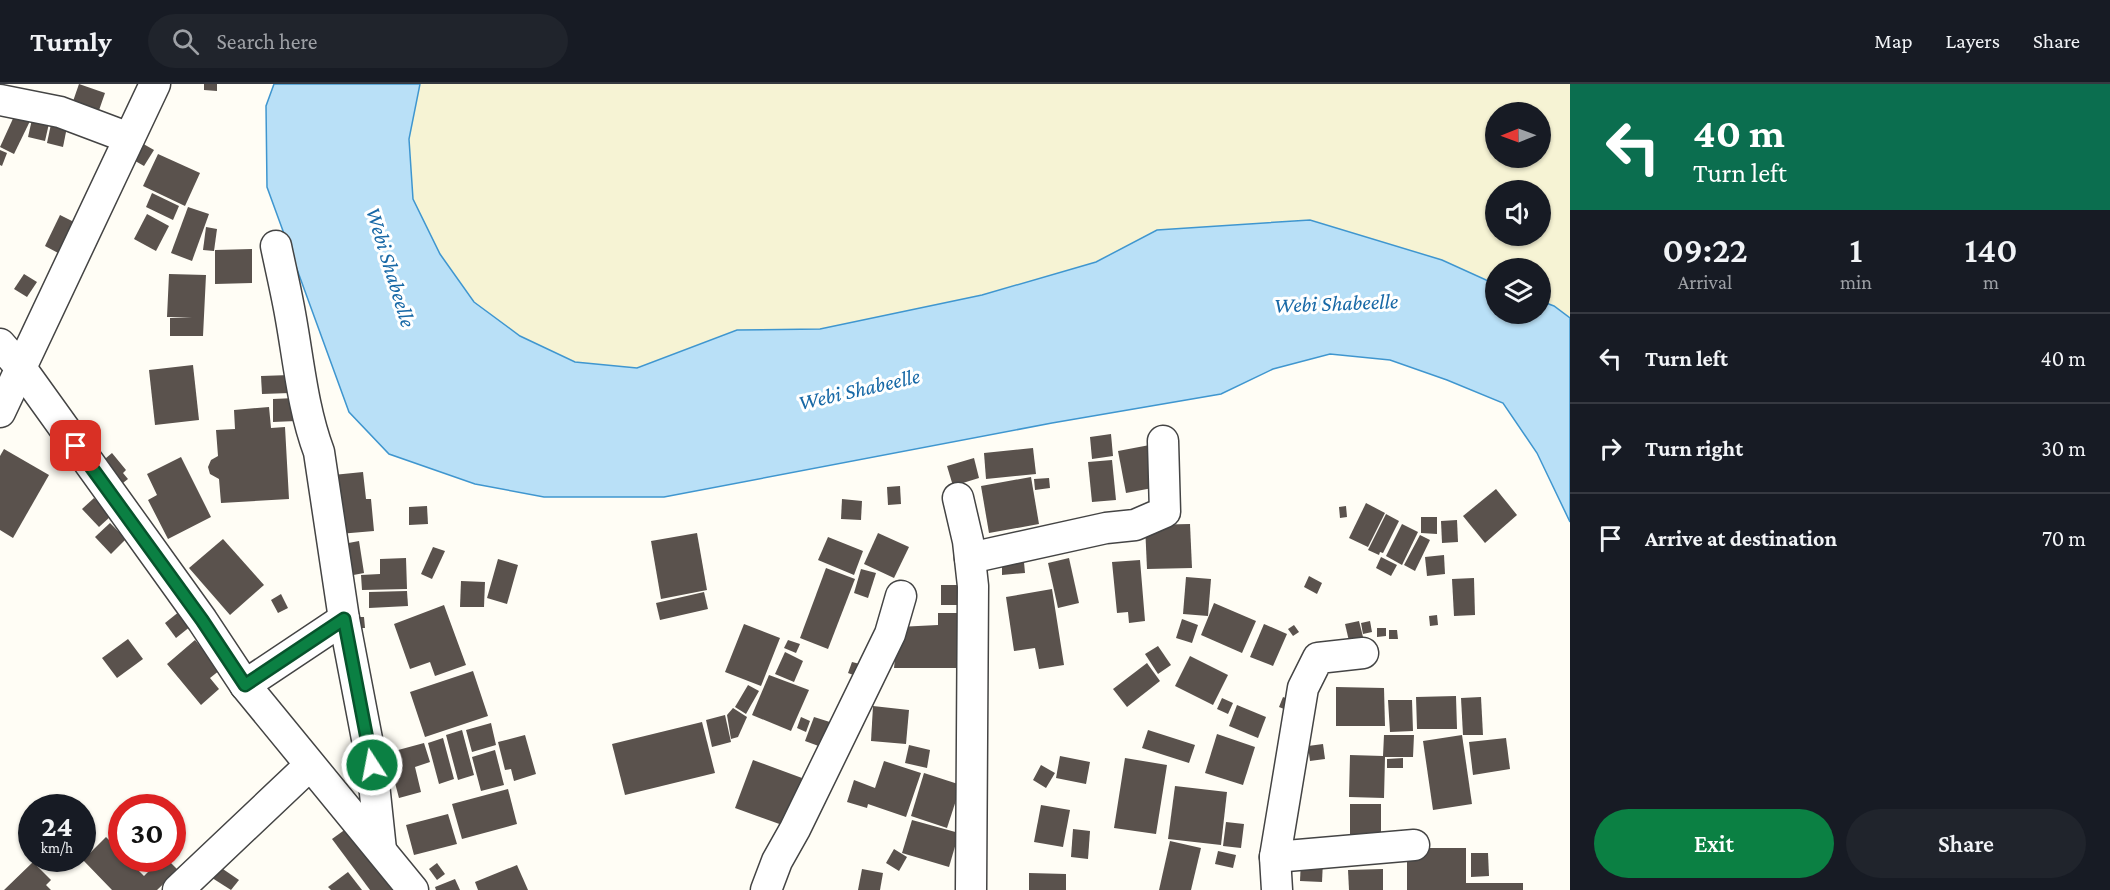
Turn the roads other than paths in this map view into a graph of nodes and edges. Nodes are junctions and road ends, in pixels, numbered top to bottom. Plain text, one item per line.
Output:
1 (155, 84) edge
2 (0, 100) edge
3 (129, 138) junction
4 (276, 246) dead end
5 (0, 344) edge
6 (21, 368) junction
7 (0, 412) edge
8 (1163, 441) dead end
9 (958, 498) dead end
10 (970, 558) junction
11 (901, 596) dead end
12 (344, 619) junction
13 (1363, 653) dead end
14 (245, 685) junction
15 (310, 765) junction
16 (1414, 845) dead end
17 (381, 850) junction
18 (1275, 857) junction
19 (178, 890) edge
20 (413, 890) edge
21 (766, 890) edge
22 (971, 890) edge
23 (1277, 890) edge

1 - 3 street
2 - 3 street
3 - 6 street
4 - 12 street
5 - 6 street
6 - 7 street
6 - 14 street
8 - 10 street
9 - 10 street
10 - 22 street
11 - 21 street
12 - 14 street
12 - 17 street
13 - 18 street
14 - 15 street
15 - 17 street
15 - 19 street
16 - 18 street
17 - 20 street
18 - 23 street

